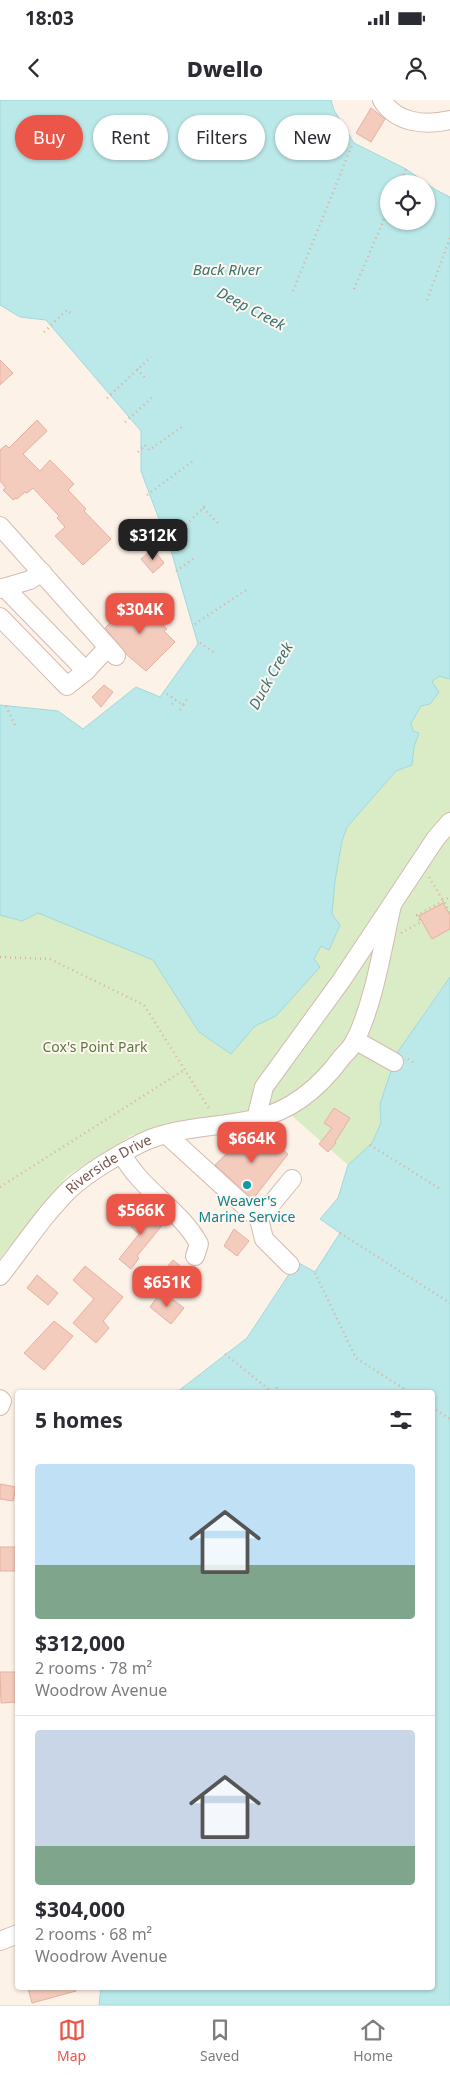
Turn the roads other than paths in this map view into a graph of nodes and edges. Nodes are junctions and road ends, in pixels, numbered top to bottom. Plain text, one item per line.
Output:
1 (382, 100) edge
2 (450, 120) edge
3 (0, 526) edge
4 (42, 572) junction
5 (3, 589) edge
6 (0, 617) edge
7 (86, 672) junction
8 (450, 822) edge
9 (392, 904) junction
10 (355, 1040) junction
11 (394, 1062) dead end
12 (256, 1119) junction
13 (167, 1135) junction
14 (122, 1154) junction
15 (292, 1179) dead end
16 (260, 1219) junction
17 (195, 1256) dead end
18 (290, 1265) dead end
19 (0, 1276) edge
20 (0, 1399) edge
21 (0, 1406) edge
22 (15, 1935) edge
23 (0, 1941) edge

1 - 2 street
3 - 4 street
4 - 5 street
4 - 7 street
5 - 7 street
6 - 7 street
8 - 9 street
9 - 10 street, Riverside Drive
9 - 12 street
10 - 11 street
10 - 12 street, Riverside Drive
12 - 13 street, Riverside Drive
13 - 14 street, Riverside Drive
13 - 16 street
14 - 17 street
14 - 19 street, Riverside Drive
15 - 16 street
16 - 18 street
20 - 21 street
22 - 23 street

